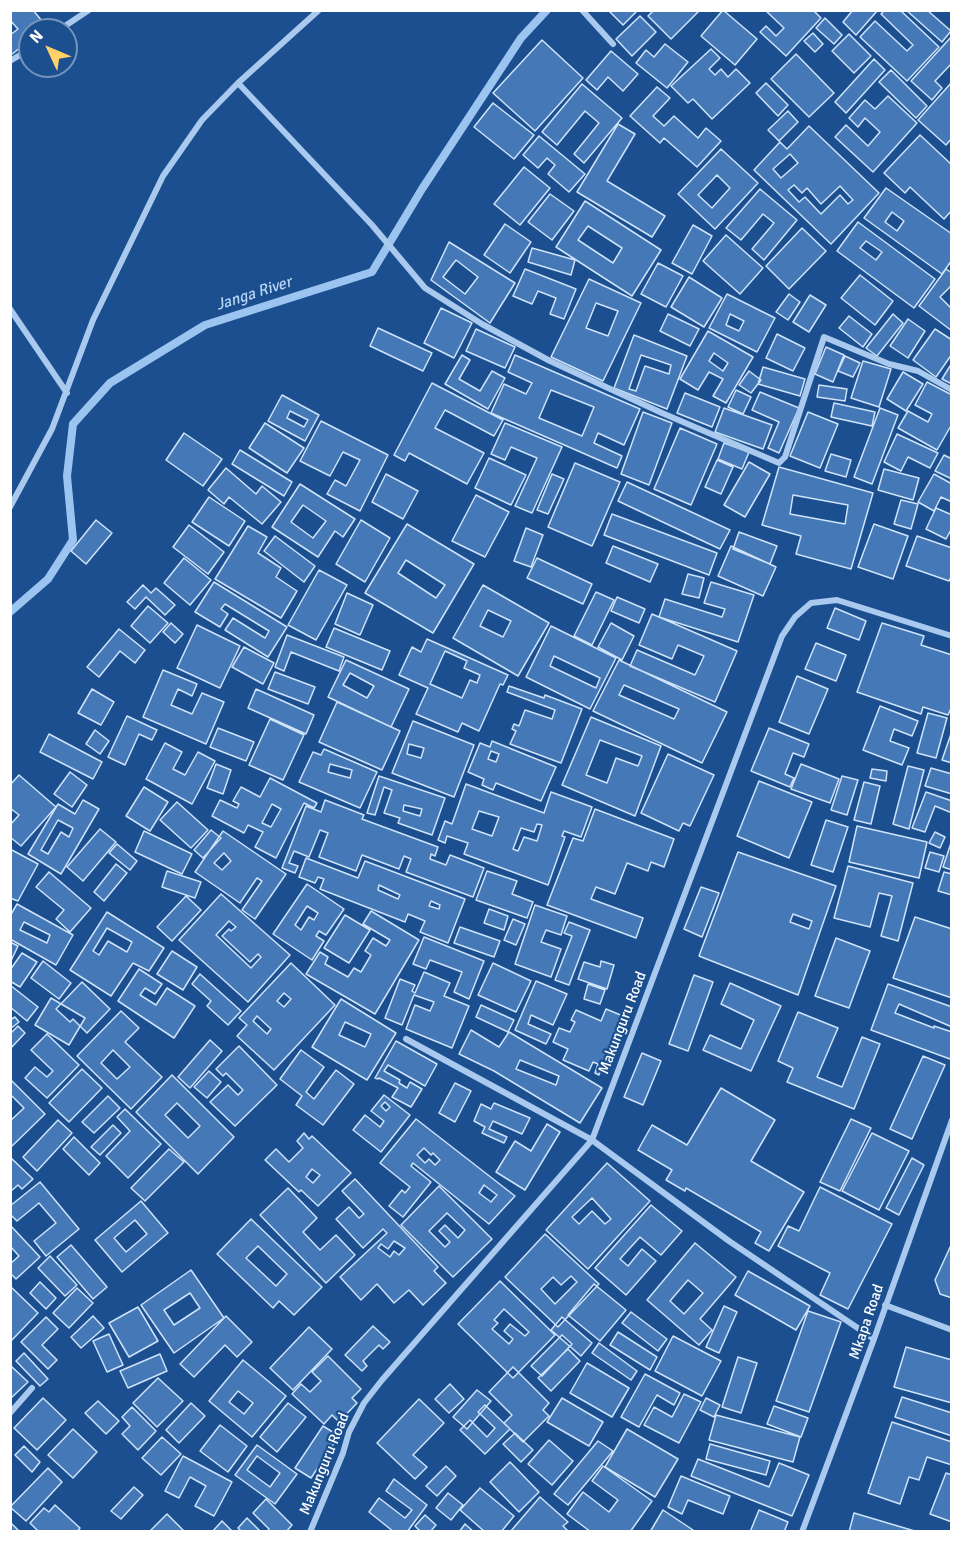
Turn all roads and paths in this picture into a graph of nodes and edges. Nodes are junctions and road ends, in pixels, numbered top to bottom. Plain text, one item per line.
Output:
1 (317, 11) edge
2 (583, 12) edge
3 (613, 44) dead end
4 (238, 83) junction
5 (10, 309) edge
6 (951, 390) edge
7 (67, 393) junction
8 (10, 507) edge
9 (951, 636) edge
10 (406, 1039) dead end
11 (951, 1120) edge
12 (592, 1140) junction
13 (885, 1305) junction
14 (951, 1330) edge
15 (874, 1339) junction
16 (32, 1389) dead end
17 (10, 1413) edge
18 (310, 1532) edge
19 (802, 1532) edge

1 - 4 street
2 - 3 street
4 - 6 street
4 - 7 street
5 - 7 street
7 - 8 street
9 - 12 street, Makunguru Road
10 - 12 street
11 - 13 street, Mkapa Road
12 - 15 street
12 - 18 street, Makunguru Road
13 - 14 street
13 - 15 street, Mkapa Road
15 - 19 street, Mkapa Road
16 - 17 street

